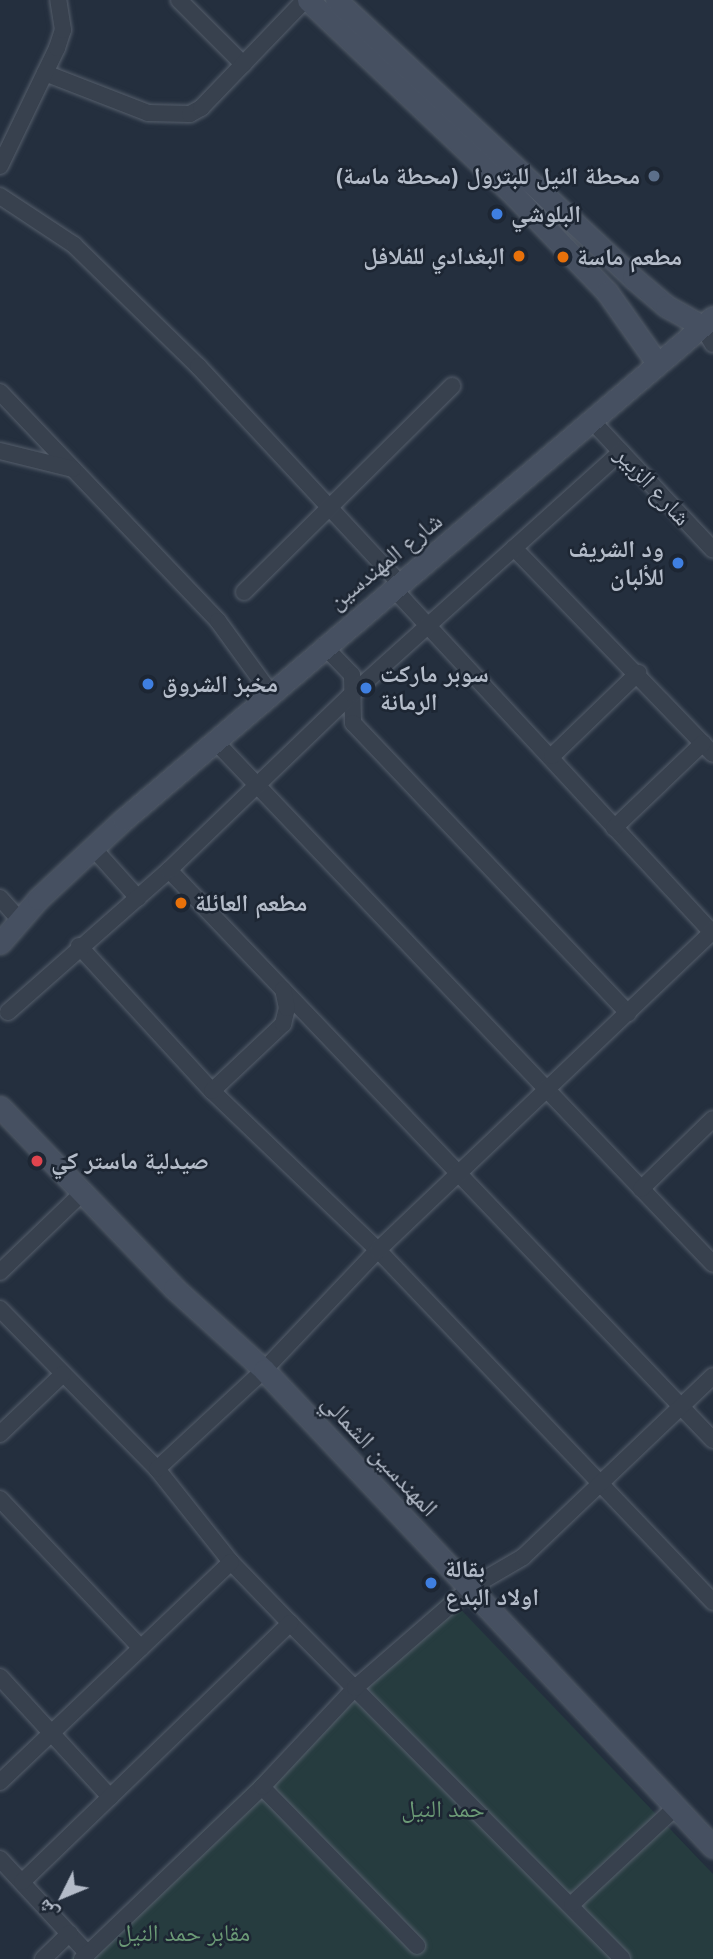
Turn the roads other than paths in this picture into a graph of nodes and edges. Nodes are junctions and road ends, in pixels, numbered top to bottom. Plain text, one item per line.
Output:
1 (58, 0) edge
2 (179, 0) edge
3 (306, 0) edge
4 (335, 0) edge
5 (243, 64) junction
6 (45, 73) junction
7 (451, 121) junction
8 (0, 166) edge
9 (0, 196) edge
10 (709, 329) edge
11 (657, 363) junction
12 (452, 386) dead end
13 (0, 392) edge
14 (593, 422) junction
15 (0, 451) edge
16 (621, 452) junction
17 (73, 469) junction
18 (331, 505) junction
19 (514, 548) junction
20 (713, 551) edge
21 (397, 585) junction
22 (244, 592) dead end
23 (430, 627) junction
24 (324, 646) junction
25 (638, 673) junction
26 (271, 694) junction
27 (352, 694) junction
28 (215, 741) junction
29 (708, 748) edge
30 (552, 756) junction
31 (258, 788) junction
32 (614, 828) junction
33 (94, 849) junction
34 (169, 870) junction
35 (0, 898) edge
36 (138, 898) junction
37 (19, 919) junction
38 (713, 932) edge
39 (0, 943) edge
40 (79, 946) junction
41 (283, 989) junction
42 (8, 1012) dead end
43 (628, 1013) junction
44 (212, 1091) junction
45 (545, 1091) junction
46 (0, 1107) edge
47 (713, 1119) edge
48 (457, 1174) junction
49 (640, 1189) junction
50 (82, 1193) junction
51 (378, 1251) junction
52 (713, 1264) edge
53 (0, 1272) edge
54 (0, 1309) edge
55 (264, 1370) junction
56 (63, 1374) junction
57 (713, 1376) edge
58 (680, 1406) junction
59 (0, 1434) edge
60 (713, 1440) edge
61 (157, 1469) junction
62 (601, 1485) junction
63 (0, 1499) edge
64 (231, 1562) junction
65 (470, 1588) junction
66 (713, 1602) edge
67 (290, 1623) junction
68 (141, 1648) junction
69 (0, 1676) edge
70 (355, 1688) junction
71 (53, 1733) junction
72 (0, 1783) edge
73 (262, 1787) junction
74 (110, 1797) junction
75 (675, 1808) junction
76 (713, 1847) edge
77 (0, 1859) edge
78 (22, 1882) junction
79 (572, 1905) junction
80 (69, 1933) junction
81 (417, 1946) dead end
82 (85, 1956) edge
83 (43, 1959) edge
84 (622, 1959) edge

1 - 6 street
2 - 5 street
3 - 5 street
3 - 7 main road
4 - 7 main road
5 - 6 street
6 - 8 street
7 - 10 main road
7 - 11 main road
9 - 18 street
10 - 11 main road, شارع المهندسين
11 - 14 main road, شارع المهندسين
12 - 18 street
13 - 17 street
14 - 16 street, شارع الزبير
14 - 21 main road, شارع المهندسين
15 - 17 street
16 - 19 street
16 - 20 street, شارع الزبير
17 - 26 street
18 - 21 street
18 - 22 street
19 - 23 street
19 - 25 street
21 - 23 street
21 - 24 main road, شارع المهندسين
23 - 27 street
23 - 30 street
24 - 26 main road, شارع المهندسين
24 - 27 street
25 - 29 street
25 - 30 street
26 - 28 main road, شارع المهندسين
27 - 31 street
27 - 43 street
28 - 31 street
28 - 33 main road, شارع المهندسين
29 - 32 street
30 - 32 street
31 - 34 street
31 - 45 street
32 - 38 street
33 - 36 street
33 - 37 main road
34 - 36 street
34 - 41 street
35 - 37 street
36 - 40 street
37 - 39 main road
38 - 43 street
40 - 42 street
40 - 44 street
41 - 44 street
41 - 48 street
43 - 45 street
44 - 51 street
45 - 48 street
45 - 49 street
46 - 50 main road, المهندسين الشمالي
47 - 49 street
48 - 51 street
48 - 58 street
49 - 52 street
50 - 53 street
50 - 55 main road, المهندسين الشمالي
51 - 55 street
51 - 62 street
54 - 56 street
55 - 61 street
55 - 65 main road, المهندسين الشمالي
56 - 59 street
56 - 61 street
57 - 58 street
58 - 60 street
58 - 62 street
61 - 64 street
62 - 65 street
62 - 66 street
63 - 68 street
64 - 67 street
64 - 68 street
65 - 70 street
65 - 75 main road, المهندسين الشمالي
67 - 70 street
67 - 74 street
68 - 71 street
69 - 71 street
70 - 73 street
70 - 79 street
71 - 72 street
71 - 74 street
73 - 81 street
73 - 82 street
74 - 78 street
75 - 76 main road, المهندسين الشمالي
75 - 79 street
77 - 78 street
78 - 80 street
79 - 84 street
80 - 82 street
80 - 83 street

